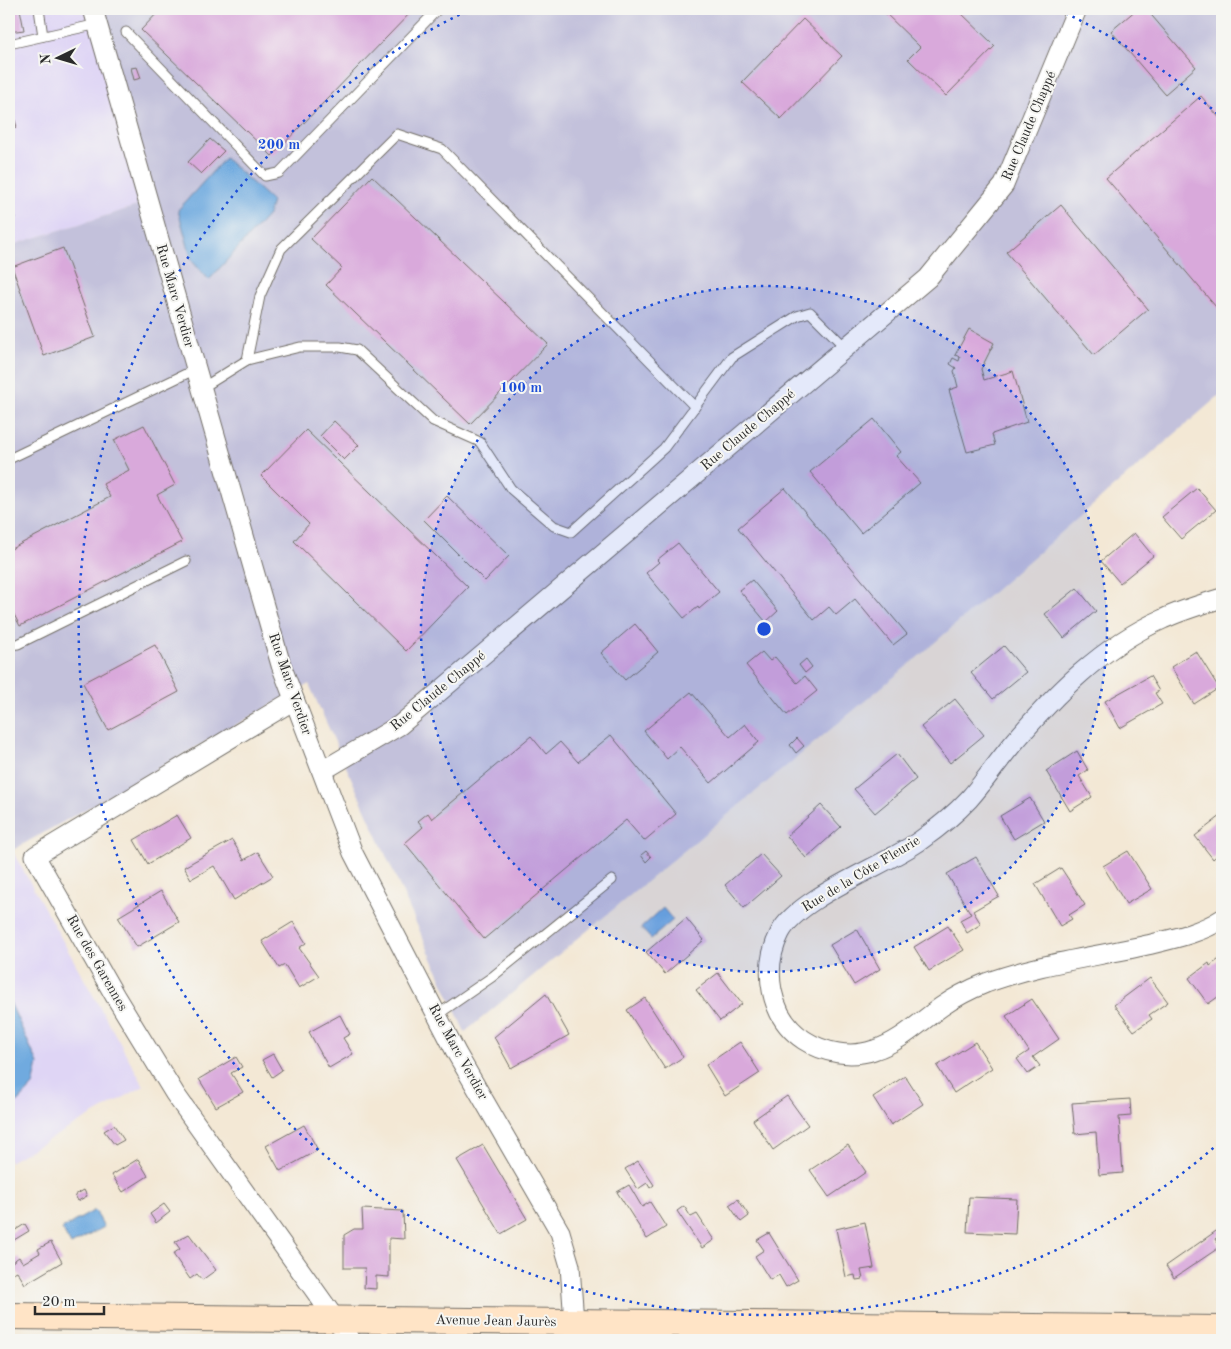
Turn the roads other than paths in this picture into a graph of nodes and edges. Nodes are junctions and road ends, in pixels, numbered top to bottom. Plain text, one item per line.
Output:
1 (39, 9) edge
2 (438, 9) edge
3 (1077, 9) edge
4 (95, 16) edge
5 (126, 32) dead end
6 (43, 36) junction
7 (9, 44) edge
8 (846, 348) junction
9 (247, 360) junction
10 (196, 369) junction
11 (202, 388) junction
12 (695, 407) junction
13 (9, 459) edge
14 (186, 561) dead end
15 (1222, 598) edge
16 (9, 644) edge
17 (294, 700) junction
18 (322, 771) junction
19 (612, 880) dead end
20 (1222, 919) edge
21 (437, 1015) junction
22 (9, 1316) edge
23 (332, 1318) junction
24 (574, 1322) junction
25 (1222, 1329) edge
26 (350, 1340) edge

1 - 6 lane
2 - 5 lane
3 - 8 street, Rue Claude Chappé
4 - 6 lane
4 - 10 street, Rue Marc Verdier
6 - 7 lane
8 - 12 lane
8 - 18 street, Rue Claude Chappé
9 - 11 lane
9 - 12 lane
9 - 12 lane
10 - 11 street, Rue Marc Verdier
10 - 13 lane
11 - 17 street, Rue Marc Verdier
14 - 16 lane
15 - 20 street, Rue de la Côte Fleurie
17 - 18 street, Rue Marc Verdier
17 - 23 street, Rue des Garennes
18 - 21 street, Rue Marc Verdier
19 - 21 lane
21 - 24 street, Rue Marc Verdier
22 - 23 main road, Avenue Jean Jaurès
23 - 24 main road, Avenue Jean Jaurès
23 - 26 street
24 - 25 main road, Avenue Jean Jaurès

